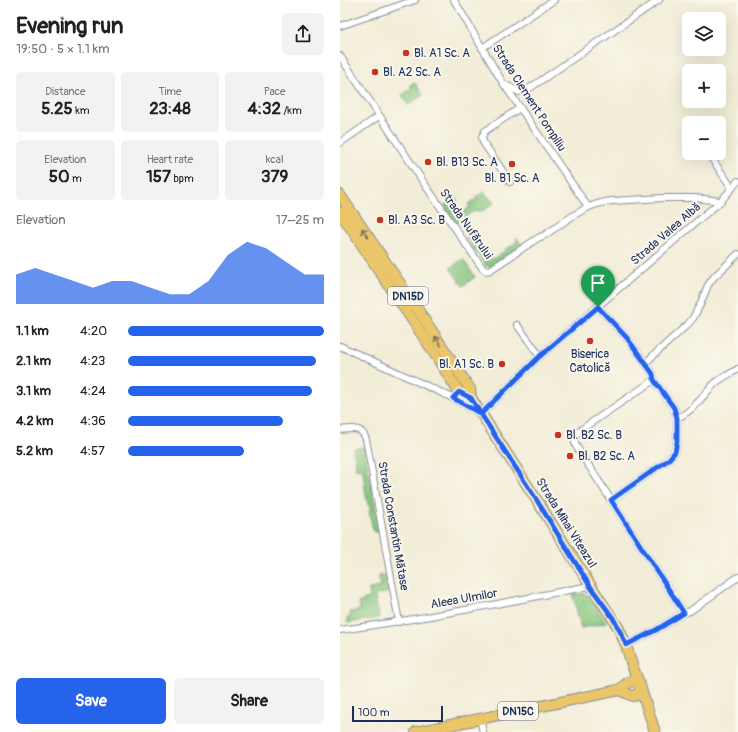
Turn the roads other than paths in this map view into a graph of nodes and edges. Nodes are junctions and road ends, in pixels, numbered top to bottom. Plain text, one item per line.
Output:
1 (415, 0) edge
2 (454, 0) edge
3 (554, 0) edge
4 (659, 0) edge
5 (340, 26) edge
6 (482, 48) junction
7 (340, 56) edge
8 (503, 83) junction
9 (520, 108) junction
10 (379, 116) junction
11 (340, 143) edge
12 (713, 160) edge
13 (738, 181) edge
14 (510, 182) dead end
15 (732, 188) junction
16 (340, 196) edge
17 (721, 201) junction
18 (588, 206) junction
19 (340, 212) edge
20 (738, 254) edge
21 (598, 307) junction
22 (517, 325) dead end
23 (340, 346) edge
24 (540, 356) junction
25 (645, 363) junction
26 (738, 369) edge
27 (654, 380) junction
28 (456, 395) junction
29 (471, 398) junction
30 (481, 414) junction
31 (677, 418) junction
32 (340, 430) edge
33 (611, 500) junction
34 (738, 577) edge
35 (590, 586) junction
36 (684, 613) junction
37 (398, 622) junction
38 (340, 630) edge
39 (626, 645) junction
40 (632, 665) junction
41 (625, 686) junction
42 (640, 687) junction
43 (629, 696) junction
44 (648, 712) junction
45 (480, 719) junction
46 (416, 732) edge
47 (483, 732) edge
48 (655, 732) edge

1 - 5 street
2 - 6 street, Strada Clement Pompiliu
3 - 6 street
4 - 8 street
6 - 8 street, Strada Clement Pompiliu
7 - 10 street, Strada Nufărului
8 - 9 street, Strada Clement Pompiliu
9 - 14 street
9 - 18 street, Strada Clement Pompiliu
10 - 11 street
10 - 18 street, Strada Nufărului
12 - 15 street
13 - 15 street, Strada Valea Albă
15 - 17 street, Strada Valea Albă
29 -> 16 main road, Strada Mihai Viteazul / DN15D
17 - 18 street, Strada Nufărului
17 - 21 street, Strada Valea Albă
19 - 28 main road, DN15D
20 - 25 street
21 - 24 street, Strada Valea Albă
21 - 25 street
22 - 24 street
23 - 28 street
24 - 30 street, Strada Valea Albă
25 - 27 street
26 - 31 street
27 - 31 street
27 - 33 street
28 - 29 main road
28 - 30 street
29 - 30 main road, Strada Mihai Viteazul / DN15D
30 - 35 main road, Strada Mihai Viteazul / DN15D
31 - 33 street
32 - 37 street, Strada Constantin Mătase
33 - 36 street
34 - 36 street
35 - 37 street, Aleea Ulmilor
35 - 39 main road, Strada Mihai Viteazul / DN15D
36 - 39 street
37 - 38 street, Aleea Ulmilor
39 - 40 main road, Strada Mihai Viteazul / DN15D
40 - 41 main road, Strada Mihai Viteazul
40 - 42 main road, Strada Mihai Viteazul
41 - 42 main road
41 - 43 main road
41 - 45 main road, DN15C
42 - 43 main road
42 - 44 main road, Strada Mihai Viteazul
43 - 44 main road, Strada Mihai Viteazul
44 - 48 main road, Strada Mihai Viteazul
45 - 46 main road, DN15C
45 - 47 street

